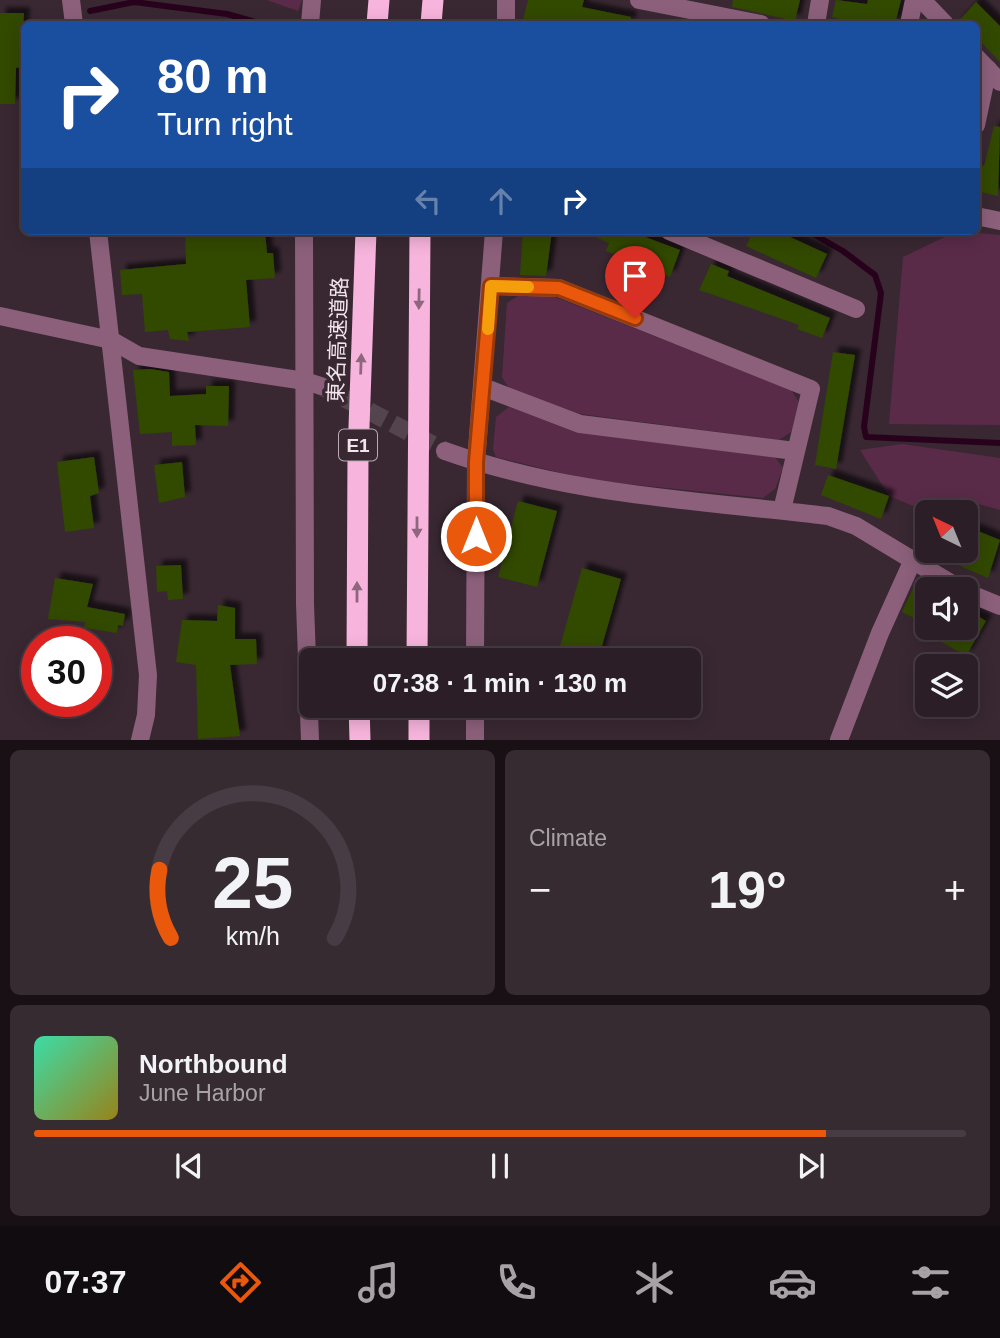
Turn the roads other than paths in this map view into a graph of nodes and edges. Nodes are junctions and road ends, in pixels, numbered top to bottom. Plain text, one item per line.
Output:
1 (71, 0) edge
2 (312, 0) edge
3 (379, 0) edge
4 (433, 0) edge
5 (506, 0) edge
6 (639, 0) edge
7 (820, 0) edge
8 (914, 0) edge
9 (922, 0) edge
10 (74, 21) edge
11 (310, 21) edge
12 (377, 21) edge
13 (431, 21) edge
14 (506, 21) edge
15 (746, 21) edge
16 (816, 21) edge
17 (910, 21) edge
18 (942, 21) edge
19 (988, 69) edge
20 (980, 106) edge
21 (980, 217) edge
22 (1000, 221) edge
23 (98, 235) edge
24 (304, 235) edge
25 (366, 235) edge
26 (420, 235) edge
27 (494, 235) edge
28 (679, 235) edge
29 (491, 286) junction
30 (856, 309) dead end
31 (0, 316) edge
32 (111, 340) junction
33 (313, 384) junction
34 (483, 387) junction
35 (445, 451) tunnel mouth
36 (795, 452) junction
37 (476, 462) junction
38 (782, 510) junction
39 (912, 562) junction
40 (939, 577) edge
41 (978, 597) edge
42 (1000, 606) edge
43 (358, 648) edge
44 (417, 648) edge
45 (475, 648) edge
46 (359, 718) edge
47 (419, 718) edge
48 (475, 718) edge
49 (140, 740) edge
50 (310, 740) edge
51 (360, 740) edge
52 (419, 740) edge
53 (475, 740) edge
54 (839, 740) edge

1 - 10 street
2 - 11 street
3 - 12 highway
4 - 13 highway
5 - 14 street
6 - 15 street
7 - 16 street
8 - 17 street
9 - 18 street
19 - 20 street
21 - 22 street
23 - 32 street
24 - 33 street
43 -> 25 highway, 東名高速道路 / E1
26 -> 44 highway
27 - 29 street
28 - 30 street
29 - 34 street
29 - 36 street
31 - 32 street
32 - 33 street
32 - 49 street
33 - 50 street
34 - 36 street
34 - 37 street
35 - 37 street
36 - 38 street
37 - 38 street
37 - 45 street
38 - 39 street
39 - 40 street
39 - 54 street
41 - 42 street
46 - 51 highway
47 - 52 highway
48 - 53 street

